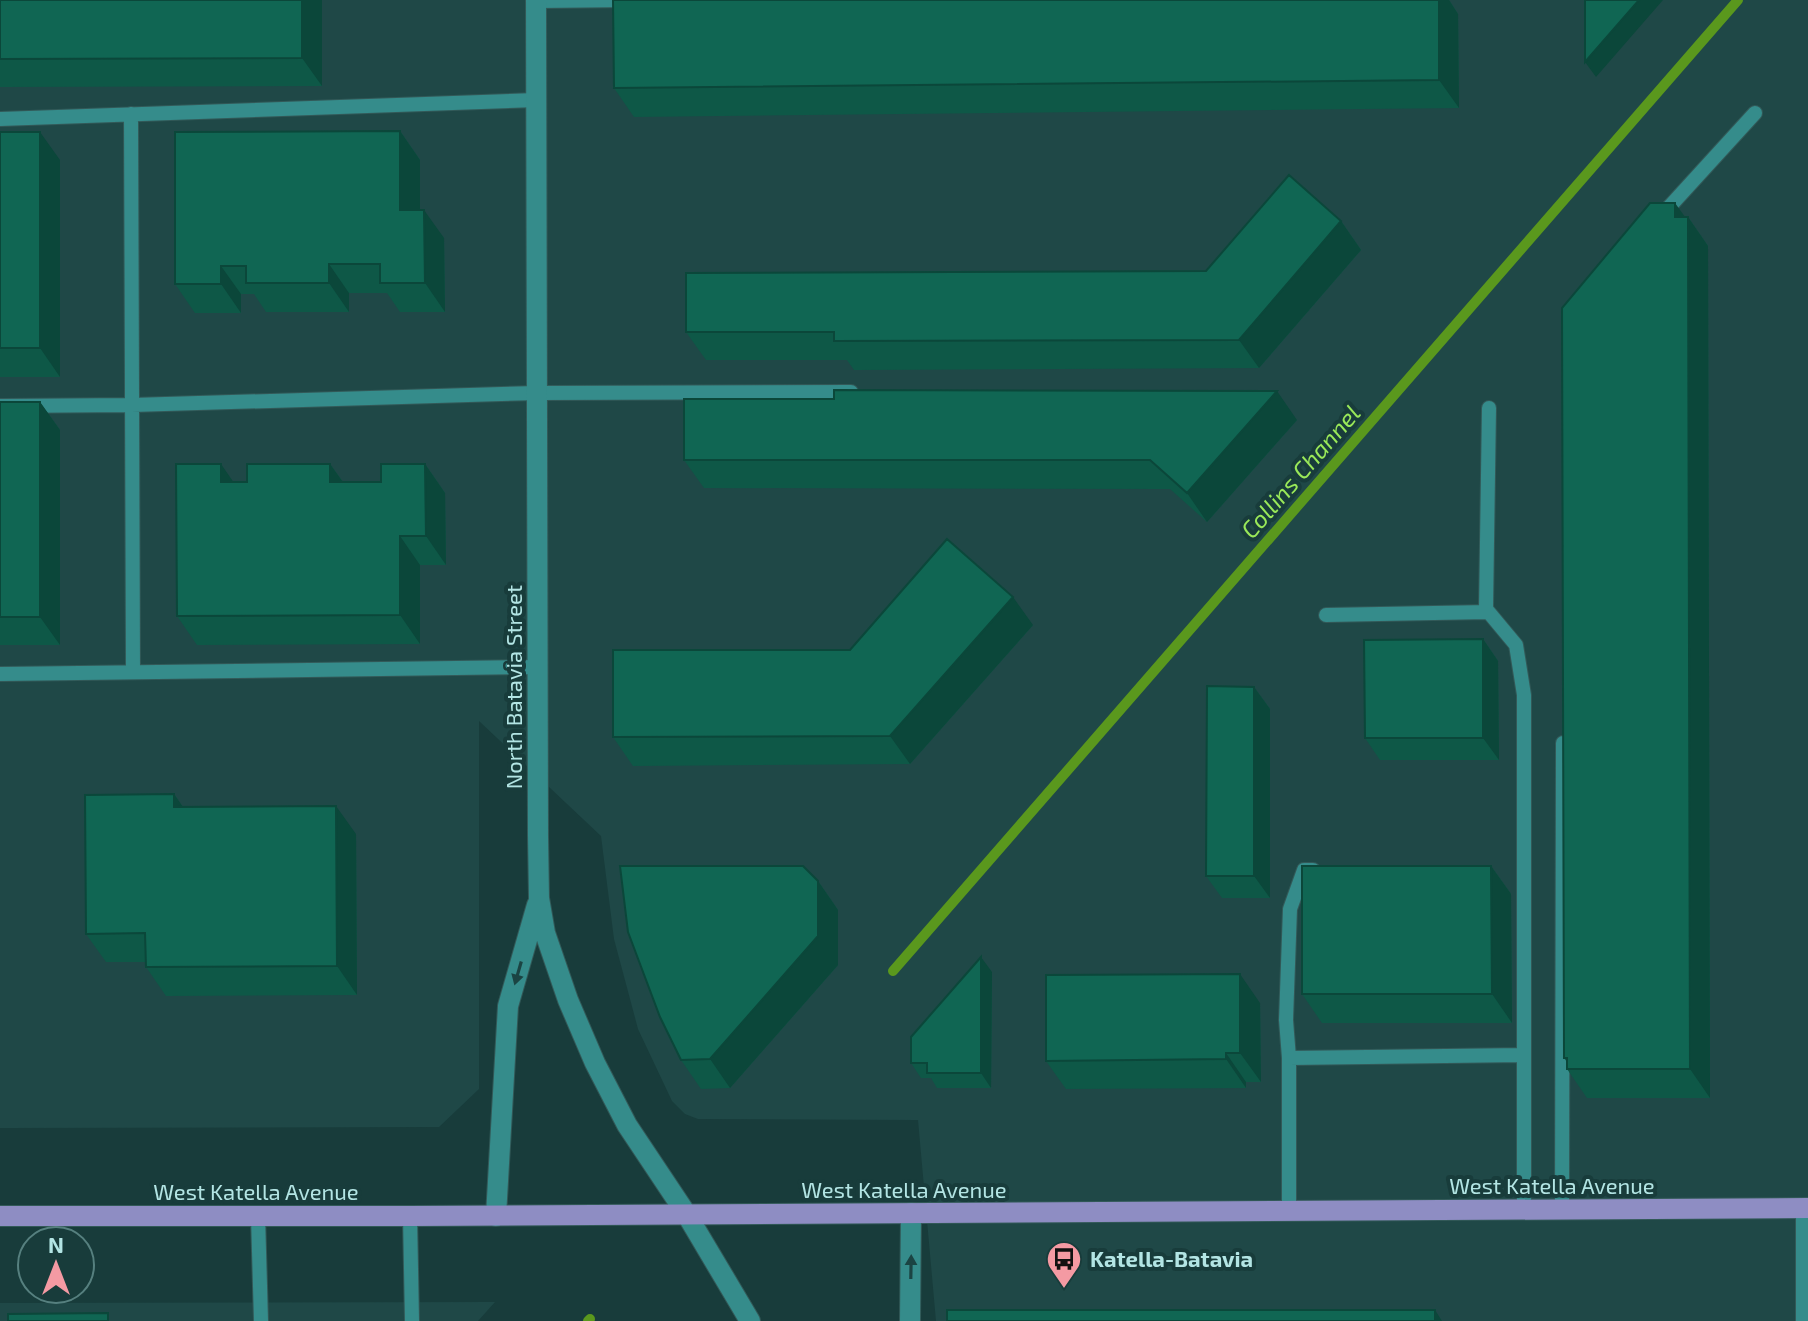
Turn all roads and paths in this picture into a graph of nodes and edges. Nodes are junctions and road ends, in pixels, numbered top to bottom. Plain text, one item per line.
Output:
1 (536, 0) edge
2 (644, 0) edge
3 (536, 100) junction
4 (1755, 113) dead end
5 (131, 114) junction
6 (0, 119) edge
7 (1649, 229) edge
8 (867, 392) edge
9 (537, 393) junction
10 (132, 405) junction
11 (0, 406) edge
12 (1489, 408) dead end
13 (1488, 612) junction
14 (1326, 615) dead end
15 (538, 667) junction
16 (133, 672) junction
17 (0, 674) edge
18 (1563, 734) edge
19 (1335, 870) edge
20 (539, 898) junction
21 (1523, 1055) junction
22 (1289, 1058) junction
23 (1807, 1208) edge
24 (1524, 1211) junction
25 (1562, 1211) junction
26 (1289, 1212) junction
27 (911, 1213) junction
28 (687, 1215) junction
29 (0, 1216) edge
30 (258, 1216) junction
31 (410, 1216) junction
32 (496, 1216) junction
33 (261, 1321) edge
34 (412, 1321) edge
35 (750, 1321) edge
36 (910, 1321) edge
37 (1806, 1321) edge

1 - 2 lane
1 - 3 street, North Batavia Street
3 - 5 lane
3 - 9 street, North Batavia Street
4 - 7 lane
5 - 6 lane
5 - 10 lane
8 - 9 lane
9 - 10 lane
9 - 15 street, North Batavia Street
10 - 11 lane
10 - 16 lane
12 - 13 lane
13 - 14 lane
13 - 21 lane
15 - 16 lane
15 - 20 street, North Batavia Street
16 - 17 lane
18 - 25 lane
19 - 22 lane
20 - 28 street, North Batavia Street
20 -> 32 street
21 - 22 lane
21 - 24 lane
22 - 26 lane
23 - 25 main road, West Katella Avenue
23 - 37 street
24 - 25 main road, West Katella Avenue
24 - 26 main road, West Katella Avenue
26 - 27 main road, West Katella Avenue
27 - 28 main road, West Katella Avenue
36 -> 27 street
28 - 32 main road, West Katella Avenue
28 - 35 street, North Batavia Street
29 - 30 main road, West Katella Avenue
30 - 31 main road, West Katella Avenue
30 - 33 lane
31 - 32 main road, West Katella Avenue
31 - 34 lane

